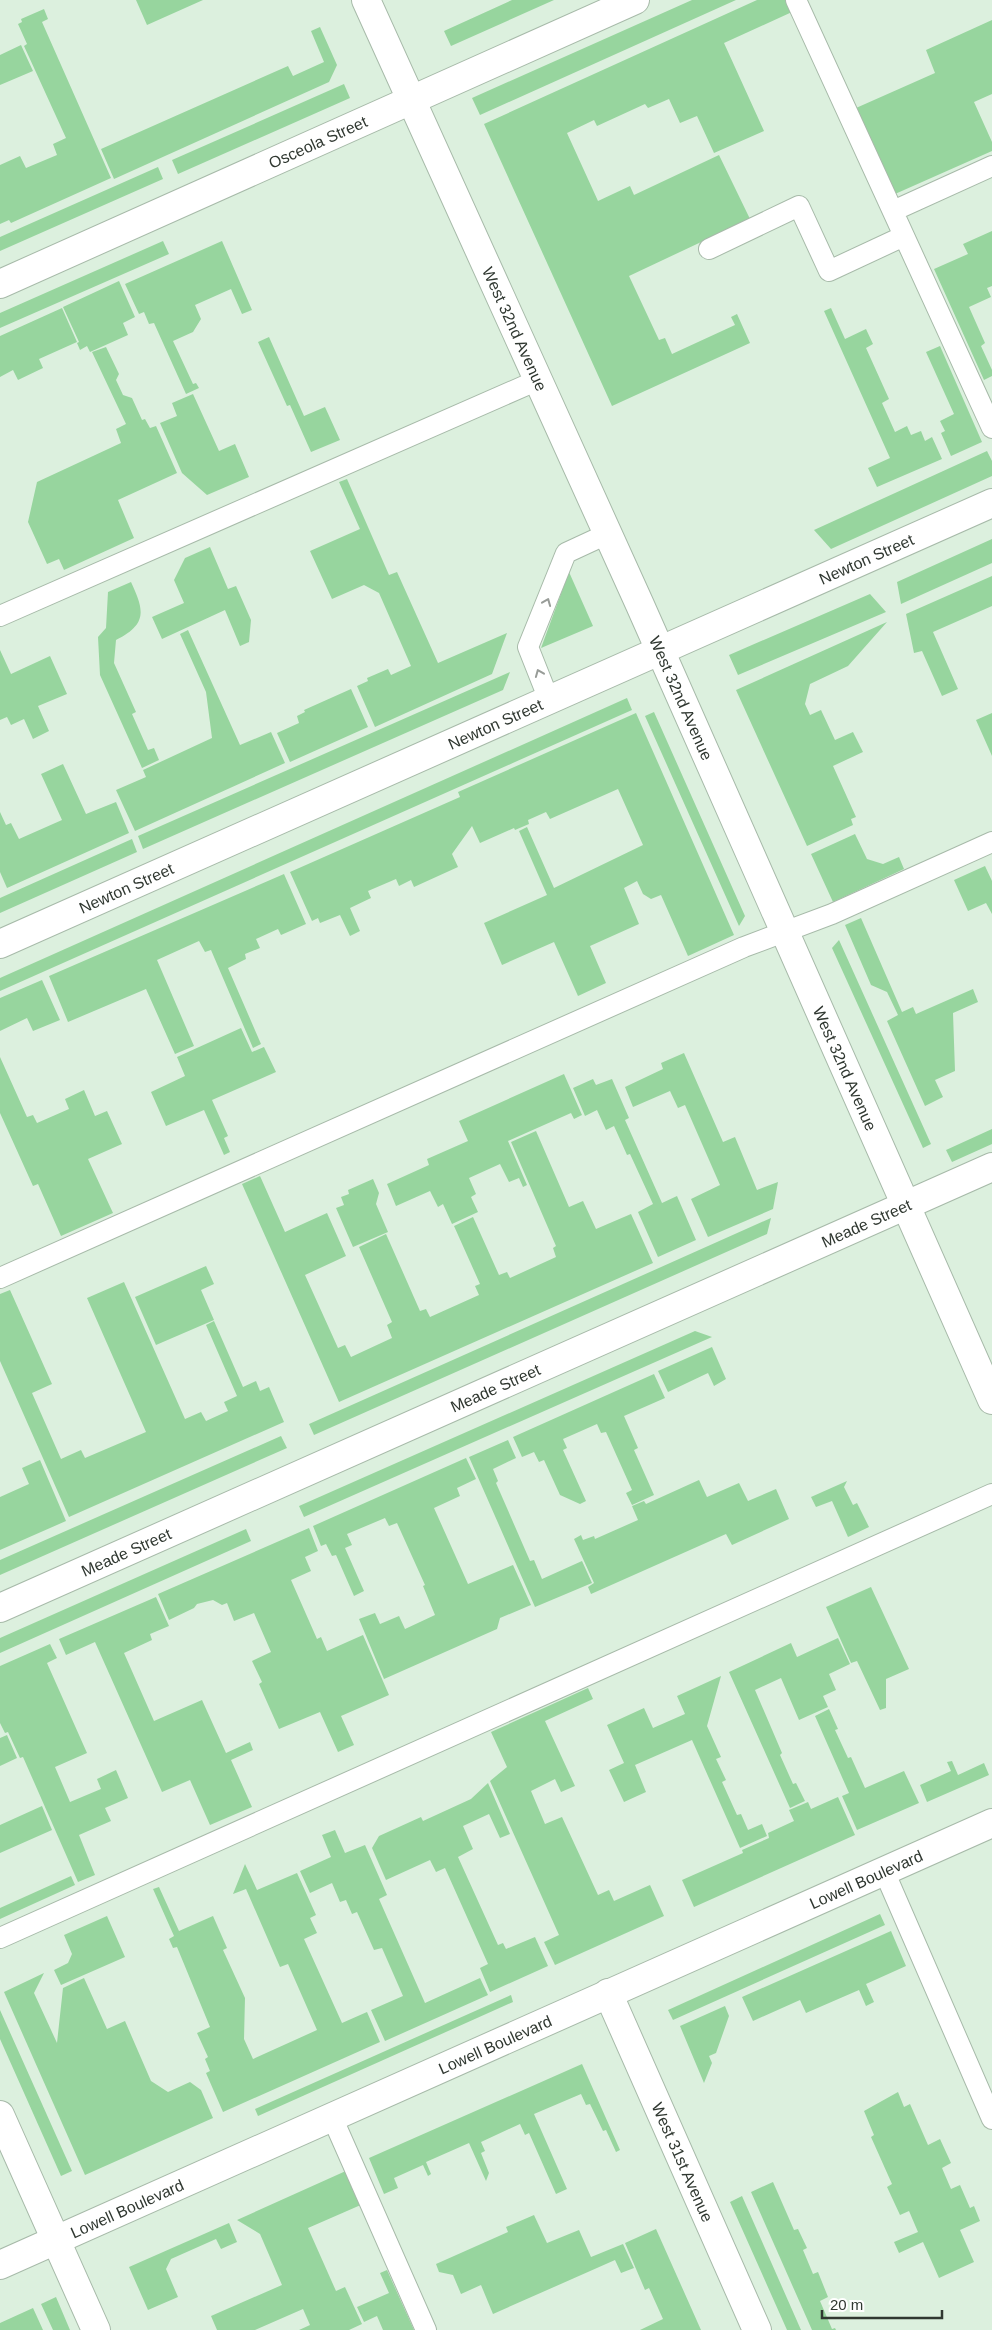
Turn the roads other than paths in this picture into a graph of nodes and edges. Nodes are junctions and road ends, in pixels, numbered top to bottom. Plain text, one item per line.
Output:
1 (366, 0) edge
2 (635, 0) edge
3 (796, 0) edge
4 (412, 100) junction
5 (992, 166) edge
6 (893, 211) junction
7 (904, 236) junction
8 (709, 249) dead end
9 (0, 284) edge
10 (538, 380) junction
11 (992, 428) edge
12 (992, 503) edge
13 (607, 534) junction
14 (0, 616) edge
15 (660, 651) junction
16 (549, 700) junction
17 (992, 842) edge
18 (784, 932) junction
19 (0, 944) edge
20 (992, 1166) edge
21 (906, 1205) junction
22 (0, 1278) edge
23 (992, 1400) edge
24 (992, 1494) edge
25 (0, 1608) edge
26 (992, 1823) edge
27 (884, 1871) junction
28 (0, 1938) edge
29 (608, 1993) junction
30 (0, 2115) edge
31 (332, 2117) junction
32 (992, 2119) edge
33 (56, 2240) junction
34 (0, 2265) edge
35 (96, 2330) edge
36 (426, 2330) edge
37 (757, 2330) edge

1 - 4 street, West 32nd Avenue
2 - 4 street, Osceola Street
3 - 6 lane
4 - 9 street, Osceola Street
4 - 10 street, West 32nd Avenue
5 - 6 lane
6 - 7 lane
7 - 8 lane
7 - 11 lane
10 - 13 street, West 32nd Avenue
10 - 14 lane
12 - 15 street, Newton Street
13 - 15 street, West 32nd Avenue
16 -> 13 lane
15 - 16 street, Newton Street
15 - 18 street, West 32nd Avenue
16 - 19 street, Newton Street
17 - 18 lane
18 - 21 street, West 32nd Avenue
18 - 22 lane
20 - 21 street, Meade Street
21 - 23 street, West 32nd Avenue
21 - 25 street, Meade Street
24 - 28 lane
26 - 27 street, Lowell Boulevard
27 - 29 street, Lowell Boulevard
27 - 32 lane
29 - 31 street, Lowell Boulevard
29 - 37 street, West 31st Avenue
30 - 33 street
31 - 33 street, Lowell Boulevard
31 - 36 lane
33 - 34 street, Lowell Boulevard
33 - 35 street

